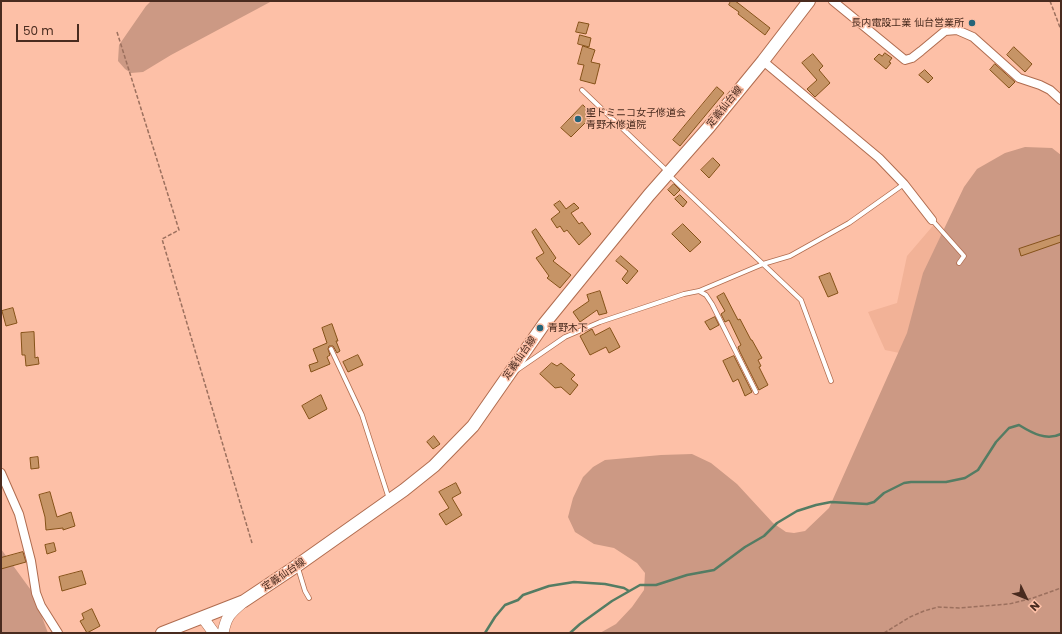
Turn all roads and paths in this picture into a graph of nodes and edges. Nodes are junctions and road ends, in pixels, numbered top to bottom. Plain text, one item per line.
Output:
1 (809, 1) edge
2 (833, 1) edge
3 (1050, 1) edge
4 (1061, 30) edge
5 (117, 32) dead end
6 (763, 61) junction
7 (582, 90) dead end
8 (1061, 100) edge
9 (668, 174) junction
10 (904, 184) junction
11 (932, 220) joint
12 (959, 263) dead end
13 (763, 264) junction
14 (699, 291) junction
15 (331, 349) dead end
16 (507, 376) junction
17 (831, 381) dead end
18 (756, 392) dead end
19 (1, 473) edge
20 (389, 500) junction
21 (252, 543) dead end
22 (297, 566) junction
23 (1061, 588) edge
24 (309, 598) dead end
25 (244, 601) junction
26 (203, 618) junction
27 (58, 633) edge
28 (162, 633) edge
29 (214, 633) edge
30 (223, 633) edge
31 (884, 633) edge

1 - 6 main road, 定義仙台線
2 - 8 street
3 - 4 path
5 - 21 path
6 - 9 main road, 定義仙台線
6 - 10 street
7 - 9 lane
9 - 13 lane
9 - 16 main road, 定義仙台線
10 - 11 street
10 - 13 lane
11 - 12 lane
13 - 14 lane
13 - 17 lane
14 - 16 lane
14 - 18 lane
15 - 20 lane
16 - 20 main road, 定義仙台線
19 - 27 street
20 - 22 main road, 定義仙台線
22 - 24 lane
22 - 25 main road, 定義仙台線
23 - 31 path
25 - 26 main road, 定義仙台線
25 - 30 street
26 - 28 main road, 定義仙台線
26 - 29 street

